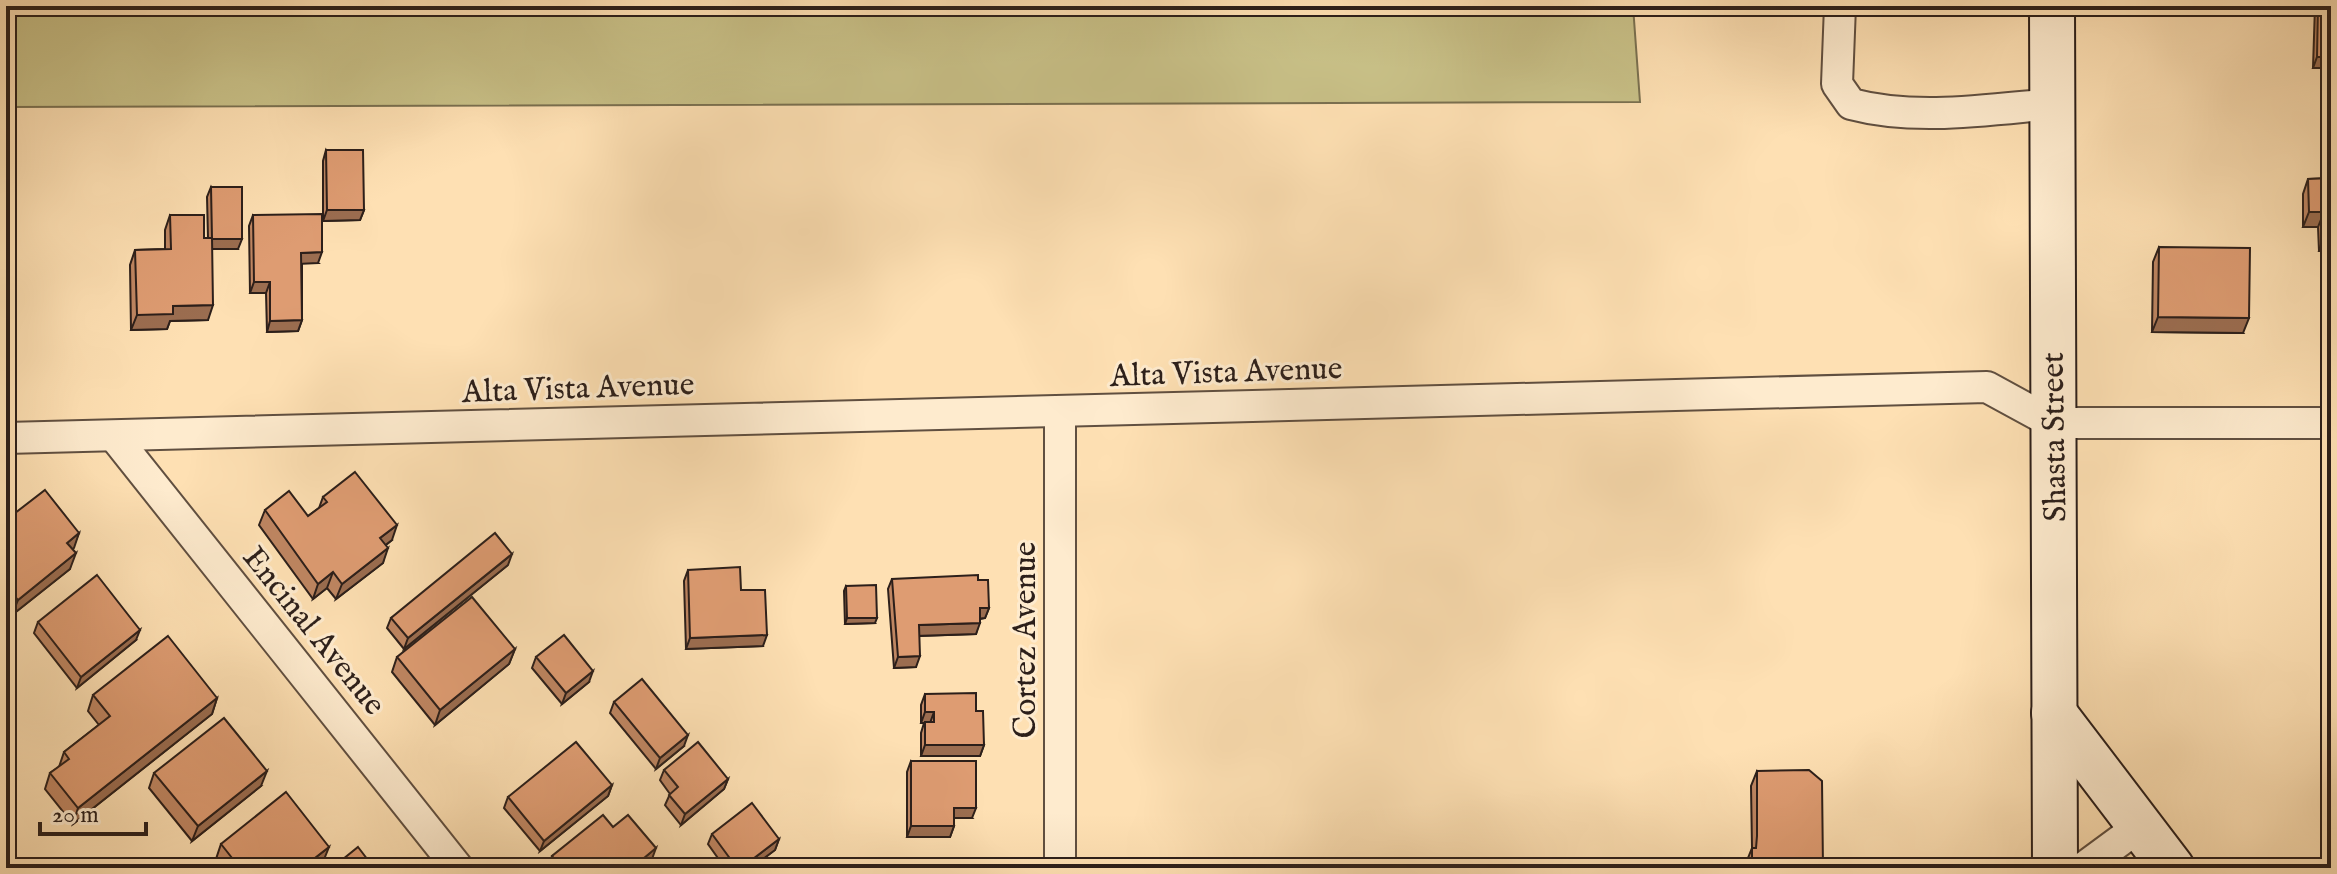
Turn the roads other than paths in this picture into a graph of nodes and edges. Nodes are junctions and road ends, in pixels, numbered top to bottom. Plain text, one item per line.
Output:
1 (1840, 6) edge
2 (2052, 6) edge
3 (2052, 104) junction
4 (1060, 411) junction
5 (2053, 423) junction
6 (2331, 423) edge
7 (114, 436) junction
8 (6, 438) edge
9 (2054, 713) junction
10 (2140, 826) junction
11 (458, 868) edge
12 (1060, 868) edge
13 (2055, 868) edge
14 (2083, 868) edge
15 (2172, 868) edge

1 - 3 street
2 - 3 street, Shasta Street
3 - 5 street, Shasta Street
4 - 5 street, Alta Vista Avenue
4 - 7 street, Alta Vista Avenue
4 - 12 street, Cortez Avenue
5 - 6 street, Alta Vista Avenue
5 - 9 street, Shasta Street
7 - 8 street, Alta Vista Avenue
7 - 11 street, Encinal Avenue
9 - 10 street
9 - 13 street, Shasta Street
10 - 14 street
10 - 15 street

